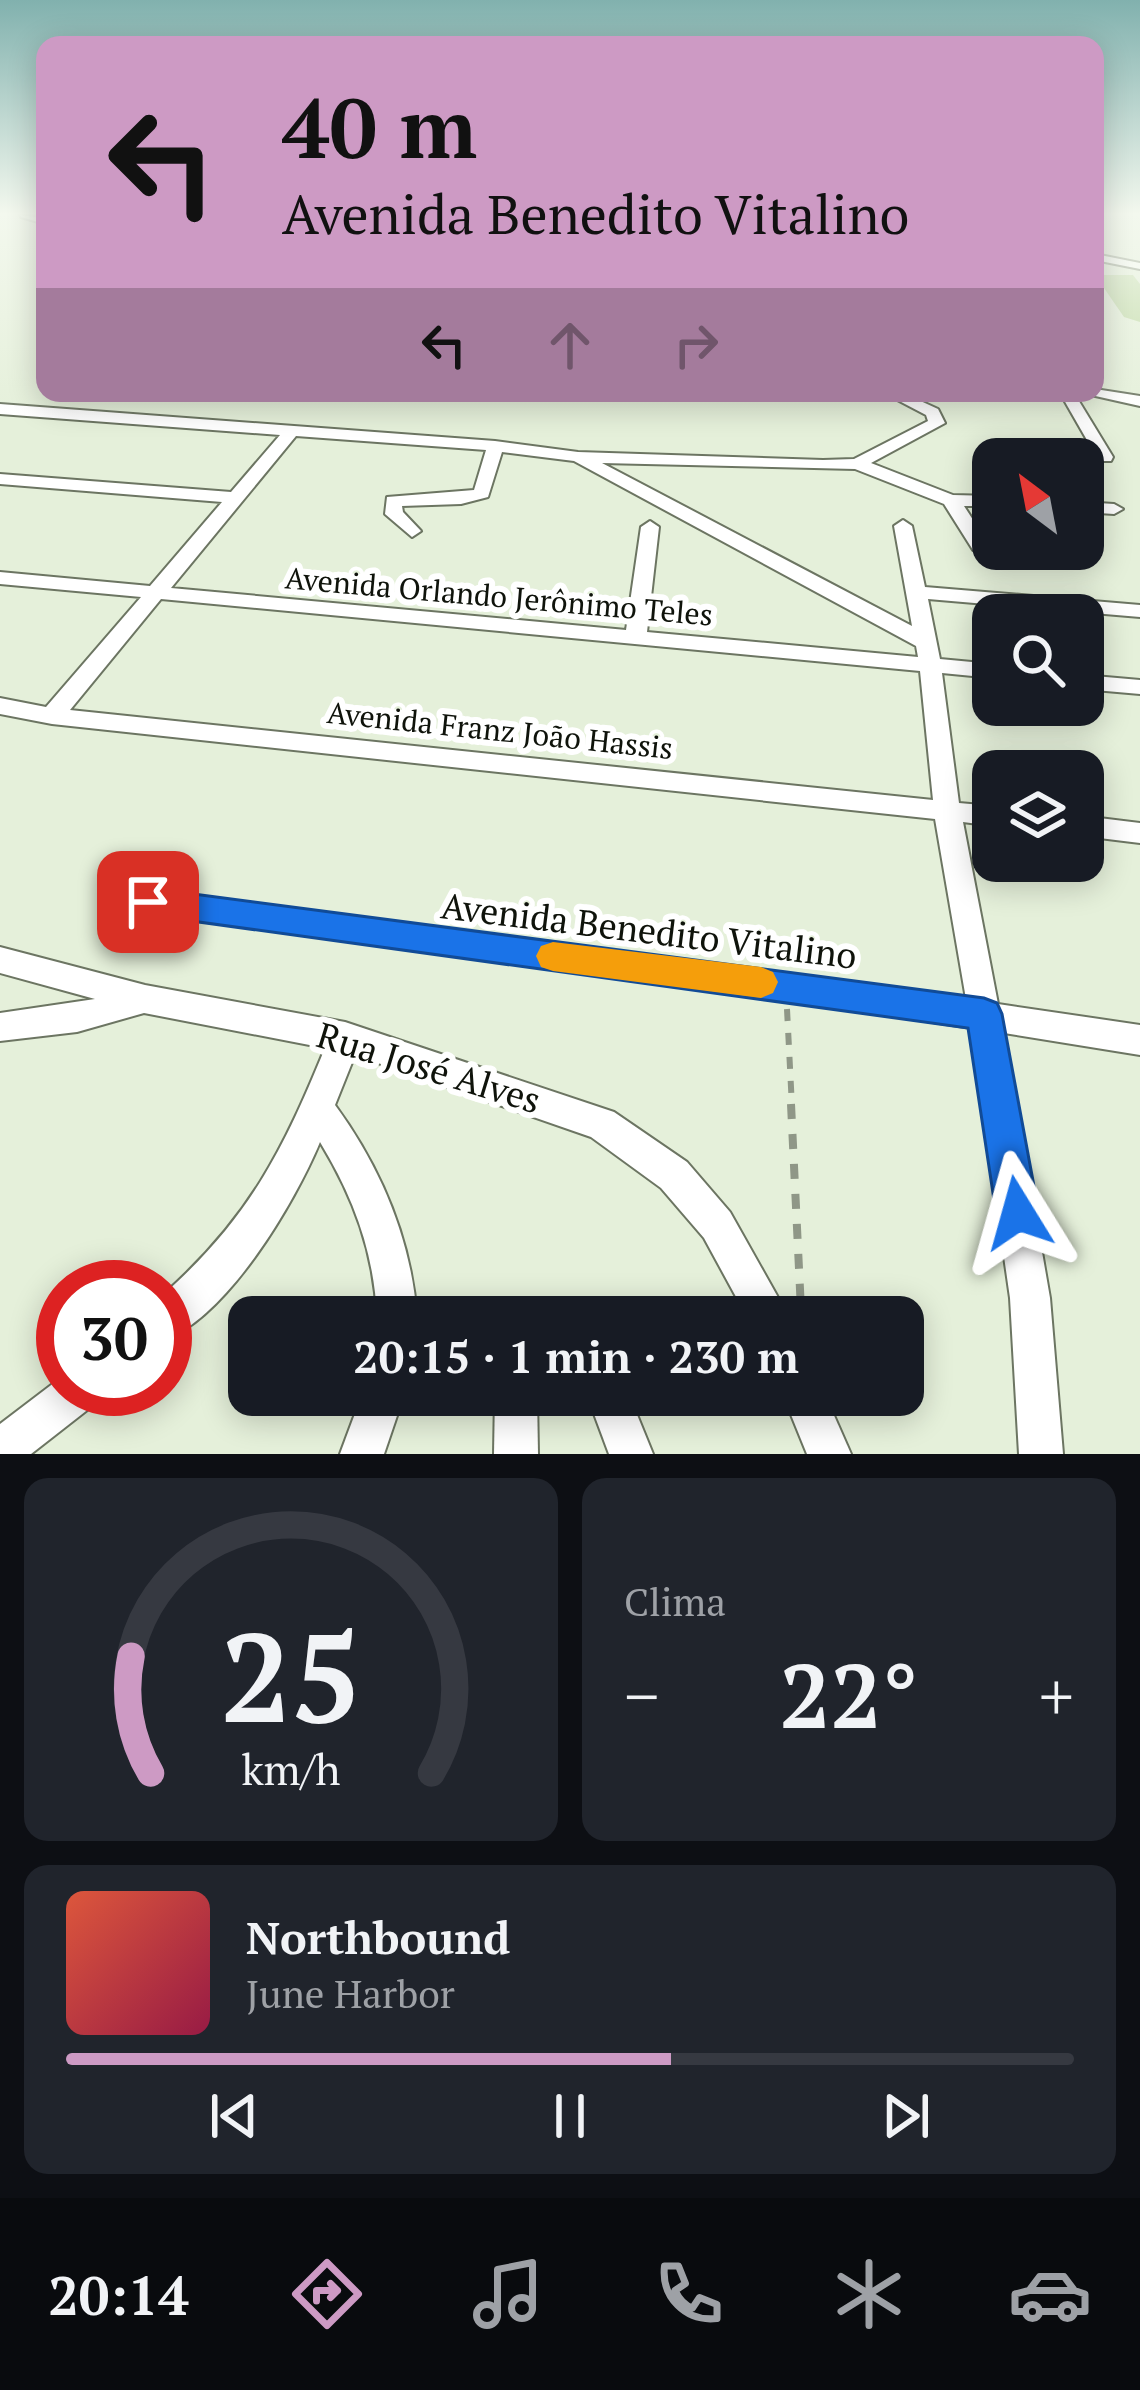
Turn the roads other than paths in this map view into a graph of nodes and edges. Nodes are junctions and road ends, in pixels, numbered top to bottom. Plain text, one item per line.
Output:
1 (1104, 395) edge
2 (1140, 401) edge
3 (912, 402) edge
4 (929, 402) edge
5 (1071, 402) edge
6 (924, 407) junction
7 (0, 409) edge
8 (292, 431) junction
9 (496, 446) junction
10 (578, 457) junction
11 (1105, 457) dead end
12 (646, 461) junction
13 (857, 464) junction
14 (0, 479) edge
15 (620, 483) junction
16 (234, 498) junction
17 (952, 500) junction
18 (972, 500) edge
19 (1104, 508) edge
20 (1114, 509) dead end
21 (903, 526) dead end
22 (650, 527) dead end
23 (412, 531) dead end
24 (972, 533) edge
25 (0, 578) edge
26 (916, 592) junction
27 (152, 593) junction
28 (1140, 611) edge
29 (635, 640) junction
30 (928, 653) junction
31 (972, 665) edge
32 (1104, 684) edge
33 (1140, 687) edge
34 (0, 706) edge
35 (52, 716) junction
36 (947, 811) junction
37 (972, 814) edge
38 (1104, 829) edge
39 (1140, 833) edge
40 (148, 902) dead end
41 (0, 960) edge
42 (145, 999) junction
43 (984, 1014) junction
44 (0, 1027) edge
45 (345, 1037) junction
46 (1140, 1040) edge
47 (317, 1108) junction
48 (192, 1293) edge
49 (396, 1296) edge
50 (757, 1296) edge
51 (45, 1416) edge
52 (376, 1416) edge
53 (516, 1416) edge
54 (616, 1416) edge
55 (813, 1416) edge
56 (0, 1451) edge
57 (362, 1454) edge
58 (516, 1454) edge
59 (631, 1454) edge
60 (830, 1454) edge
61 (1041, 1454) edge

1 - 2 street
3 - 6 street
4 - 6 street
5 - 11 street
6 - 13 street
7 - 8 street
8 - 9 street
8 - 16 street
9 - 10 street
9 - 23 street
10 - 12 street
10 - 15 street
12 - 13 street
12 - 15 street
13 - 17 street
14 - 16 street
15 - 30 street
16 - 27 street
17 - 18 street
17 - 24 street
19 - 20 street
21 - 26 street
22 - 29 street
25 - 27 street, Avenida Orlando Jerônimo Teles
26 - 28 street
26 - 30 street
27 - 29 street, Avenida Orlando Jerônimo Teles
27 - 35 street
29 - 30 street, Avenida Orlando Jerônimo Teles
30 - 31 street, Avenida Orlando Jerônimo Teles
30 - 36 street
32 - 33 street
34 - 35 street, Avenida Franz João Hassis
35 - 36 street, Avenida Franz João Hassis
36 - 37 street, Avenida Franz João Hassis
36 - 43 street
38 - 39 street
40 - 43 street, Avenida Benedito Vitalino
41 - 42 street, Rua José Alves
42 - 44 street
42 - 45 street, Rua José Alves
43 - 46 street, Avenida Benedito Vitalino
43 - 61 street
45 - 47 street
45 - 50 street, Rua José Alves
47 - 48 street
47 - 49 street
51 - 56 street
52 - 57 street
53 - 58 street
54 - 59 street
55 - 60 street

